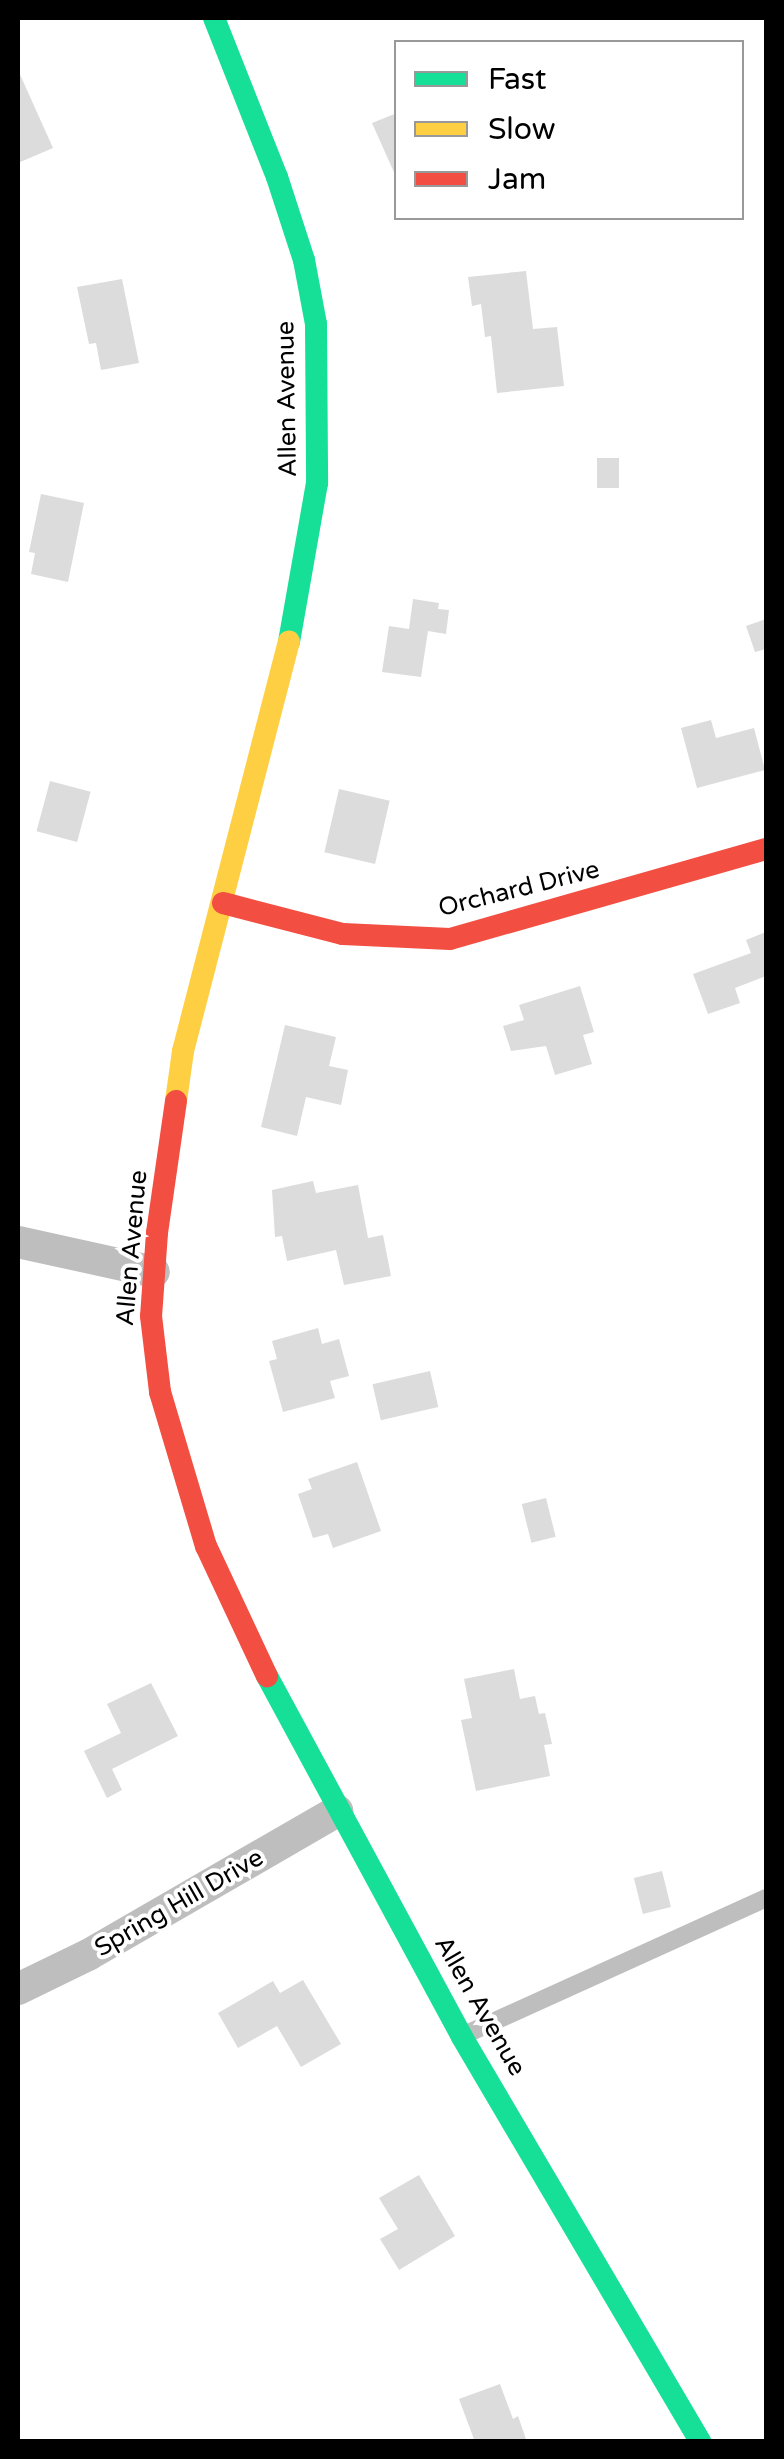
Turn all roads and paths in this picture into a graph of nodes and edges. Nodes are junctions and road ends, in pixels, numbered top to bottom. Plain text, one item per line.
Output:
1 (214, 18) edge
2 (766, 849) edge
3 (222, 904) junction
4 (18, 1242) edge
5 (154, 1272) junction
6 (338, 1811) junction
7 (766, 1898) edge
8 (18, 1989) edge
9 (462, 2037) junction
10 (701, 2442) edge

1 - 3 street, Allen Avenue
2 - 3 street, Orchard Drive
3 - 5 street, Allen Avenue
4 - 5 street
5 - 6 street, Allen Avenue
6 - 8 street, Spring Hill Drive
6 - 9 street, Allen Avenue
7 - 9 lane
9 - 10 street, Allen Avenue

